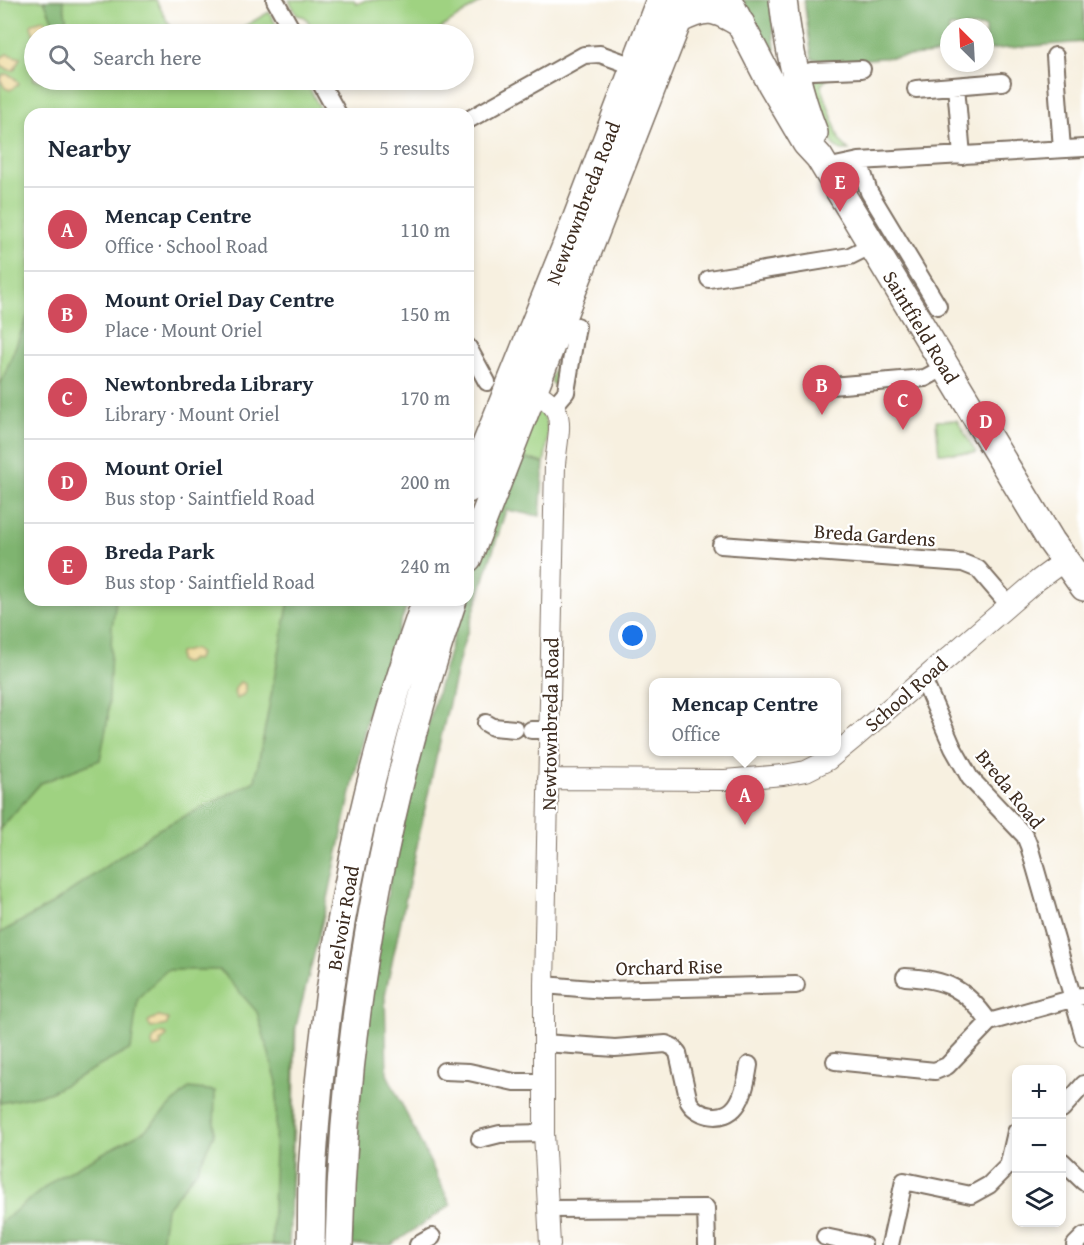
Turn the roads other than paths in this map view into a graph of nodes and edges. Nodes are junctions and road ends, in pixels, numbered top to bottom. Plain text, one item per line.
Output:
1 (275, 0) edge
2 (660, 0) edge
3 (728, 0) edge
4 (783, 0) edge
5 (682, 10) edge
6 (288, 24) edge
7 (741, 24) junction
8 (1055, 56) dead end
9 (636, 67) junction
10 (862, 69) dead end
11 (784, 80) junction
12 (1002, 81) dead end
13 (956, 86) junction
14 (916, 89) dead end
15 (325, 90) edge
16 (335, 108) edge
17 (474, 117) edge
18 (1084, 148) edge
19 (1062, 149) junction
20 (962, 156) junction
21 (822, 162) junction
22 (859, 162) junction
23 (872, 245) junction
24 (709, 279) dead end
25 (938, 306) dead end
26 (577, 326) dead end
27 (474, 352) edge
28 (945, 367) junction
29 (831, 386) dead end
30 (521, 390) junction
31 (474, 478) edge
32 (474, 539) edge
33 (721, 545) dead end
34 (1064, 561) junction
35 (1084, 586) edge
36 (1009, 605) junction
37 (424, 606) edge
38 (451, 606) edge
39 (923, 679) junction
40 (486, 723) dead end
41 (532, 730) junction
42 (841, 749) edge
43 (833, 756) edge
44 (548, 779) junction
45 (905, 977) dead end
46 (544, 985) junction
47 (796, 985) dead end
48 (1079, 997) edge
49 (989, 1022) junction
50 (1084, 1037) edge
51 (544, 1043) junction
52 (835, 1061) dead end
53 (749, 1065) dead end
54 (444, 1071) dead end
55 (545, 1082) junction
56 (1084, 1084) edge
57 (1066, 1104) edge
58 (544, 1133) junction
59 (480, 1139) dead end
60 (313, 1160) junction
61 (342, 1161) junction
62 (1012, 1162) edge
63 (1066, 1165) edge
64 (1084, 1182) edge
65 (548, 1209) junction
66 (1084, 1236) edge
67 (825, 1237) dead end
68 (311, 1245) edge
69 (339, 1245) edge
70 (550, 1245) edge
71 (707, 1245) edge
72 (863, 1245) edge
73 (890, 1245) edge
74 (1076, 1245) edge

1 - 6 street
2 - 9 highway, Newtownbreda Road
3 - 7 highway, Saintfield Road
4 - 11 highway, Saintfield Road
5 - 7 highway
5 - 30 highway, Newtownbreda Road
7 - 11 highway, Saintfield Road
8 - 19 street
9 - 17 street
9 - 30 highway, Newtownbreda Road
10 - 11 street
11 - 21 highway, Saintfield Road
12 - 13 street
13 - 14 street
13 - 20 street
15 - 16 street
18 - 19 street
19 - 20 street
20 - 22 street
21 - 22 street
21 - 23 highway, Saintfield Road
22 - 25 street
23 - 24 street
23 - 28 highway, Saintfield Road
26 - 30 street
27 - 30 street
28 - 29 street
28 - 34 highway, Saintfield Road
30 - 31 highway
30 - 32 highway
30 - 41 street, Newtownbreda Road
33 - 36 street, Breda Gardens
34 - 35 highway, Saintfield Road
34 - 36 street, School Road
36 - 39 street, School Road
37 - 60 highway, Belvoir Road
38 - 61 highway, Belvoir Road
39 - 42 street, School Road
39 - 48 street, Breda Road
40 - 41 street
41 - 44 street, Newtownbreda Road
43 - 44 street, School Road
44 - 46 street, Newtownbreda Road
45 - 49 street
46 - 47 street, Orchard Rise
46 - 51 street, Newtownbreda Road
48 - 49 street
48 - 50 street, Breda Road
49 - 52 street
51 - 53 street
51 - 55 street, Newtownbreda Road
54 - 55 street
55 - 58 street, Newtownbreda Road
56 - 57 street
58 - 59 street
58 - 65 street, Newtownbreda Road
60 - 61 street
60 - 68 highway, Belvoir Road
61 - 69 highway, Belvoir Road
62 - 73 street
63 - 64 street
65 - 70 street, Newtownbreda Road
65 - 71 street
66 - 74 street
67 - 72 street

